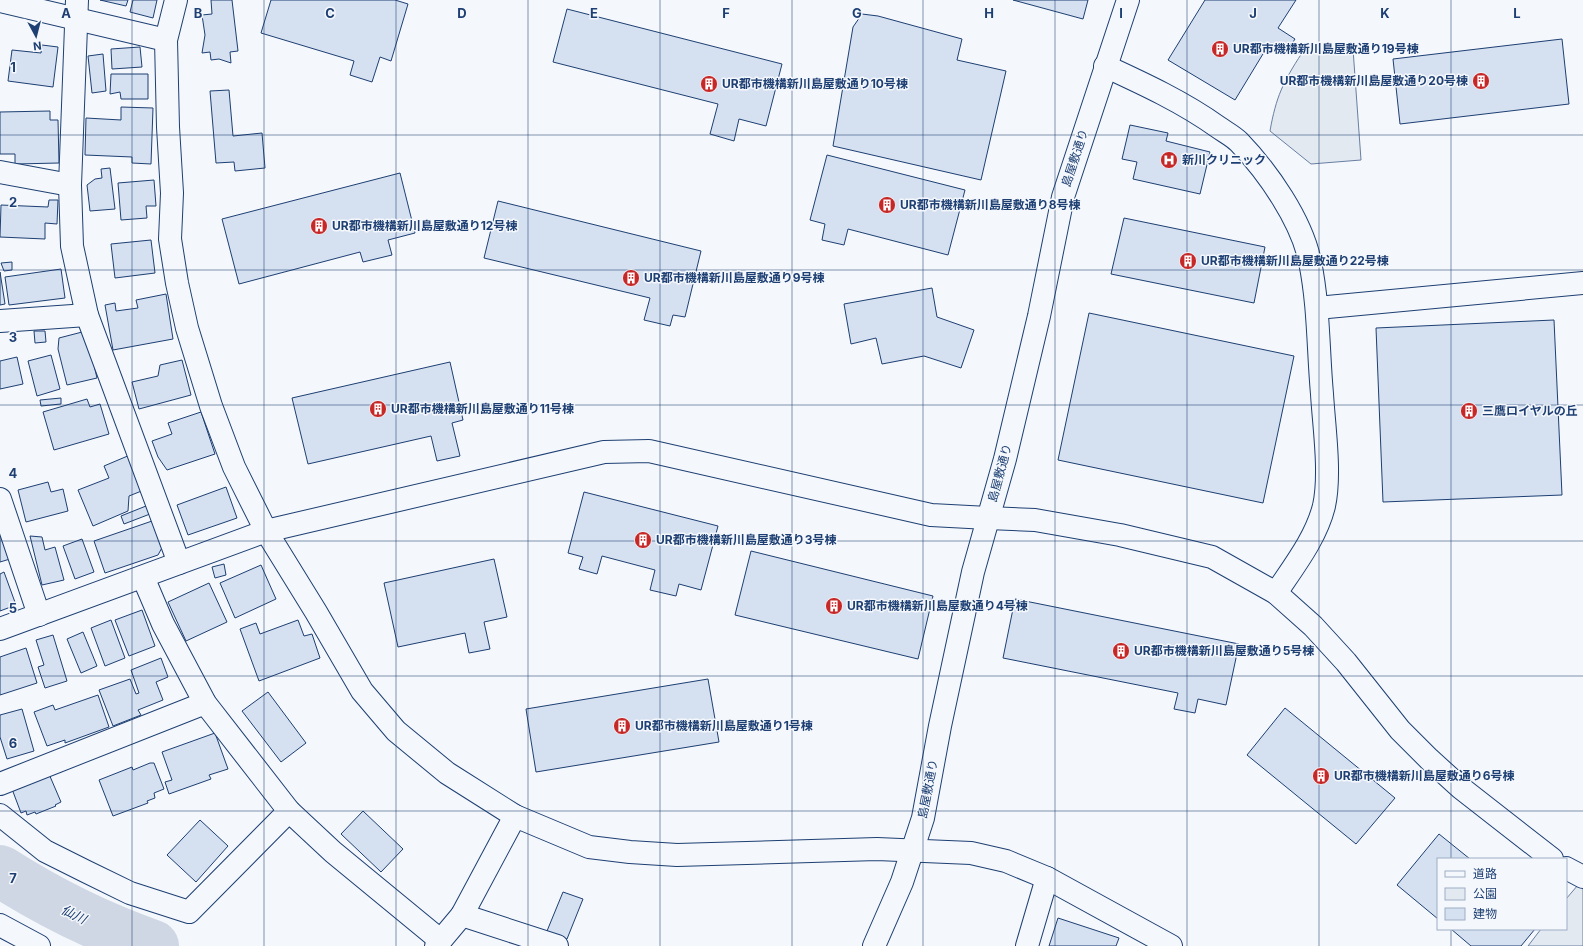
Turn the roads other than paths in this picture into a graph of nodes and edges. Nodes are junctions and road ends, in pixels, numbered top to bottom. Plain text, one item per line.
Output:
1 (176, 0) edge
2 (1128, 0) edge
3 (0, 1) edge
4 (77, 9) edge
5 (166, 40) junction
6 (1105, 66) junction
7 (0, 172) edge
8 (70, 185) junction
9 (1583, 283) edge
10 (1317, 308) junction
11 (87, 315) junction
12 (0, 321) edge
13 (0, 499) edge
14 (988, 518) junction
15 (266, 531) junction
16 (180, 563) junction
17 (144, 577) junction
18 (1276, 593) junction
19 (39, 615) junction
20 (0, 629) edge
21 (205, 703) junction
22 (0, 784) edge
23 (289, 811) junction
24 (0, 815) edge
25 (515, 816) junction
26 (914, 850) junction
27 (1551, 858) edge
28 (1567, 869) edge
29 (1583, 877) edge
30 (1047, 878) junction
31 (462, 915) junction
32 (0, 925) edge
33 (438, 943) edge
34 (39, 946) edge
35 (557, 946) edge
36 (874, 946) edge
37 (1027, 946) edge
38 (1171, 946) edge

1 - 5 street
2 - 6 street, 島屋敷通り
3 - 4 street
4 - 5 street
4 - 8 street
5 - 15 street
6 - 10 street
6 - 14 street, 島屋敷通り
7 - 8 street
8 - 11 street
9 - 10 street
10 - 18 street
11 - 12 street
11 - 16 street
13 - 19 street
14 - 15 street
14 - 18 street
14 - 26 street, 島屋敷通り
15 - 16 street
15 - 25 street
16 - 17 street
17 - 19 street
17 - 21 street
18 - 27 street
19 - 20 street
21 - 22 street
21 - 23 street
23 - 24 street
23 - 33 street
25 - 26 street
25 - 31 street
26 - 30 street
26 - 36 street, 島屋敷通り
28 - 29 street
30 - 37 street
30 - 38 street
31 - 33 street
31 - 35 street
32 - 34 street

